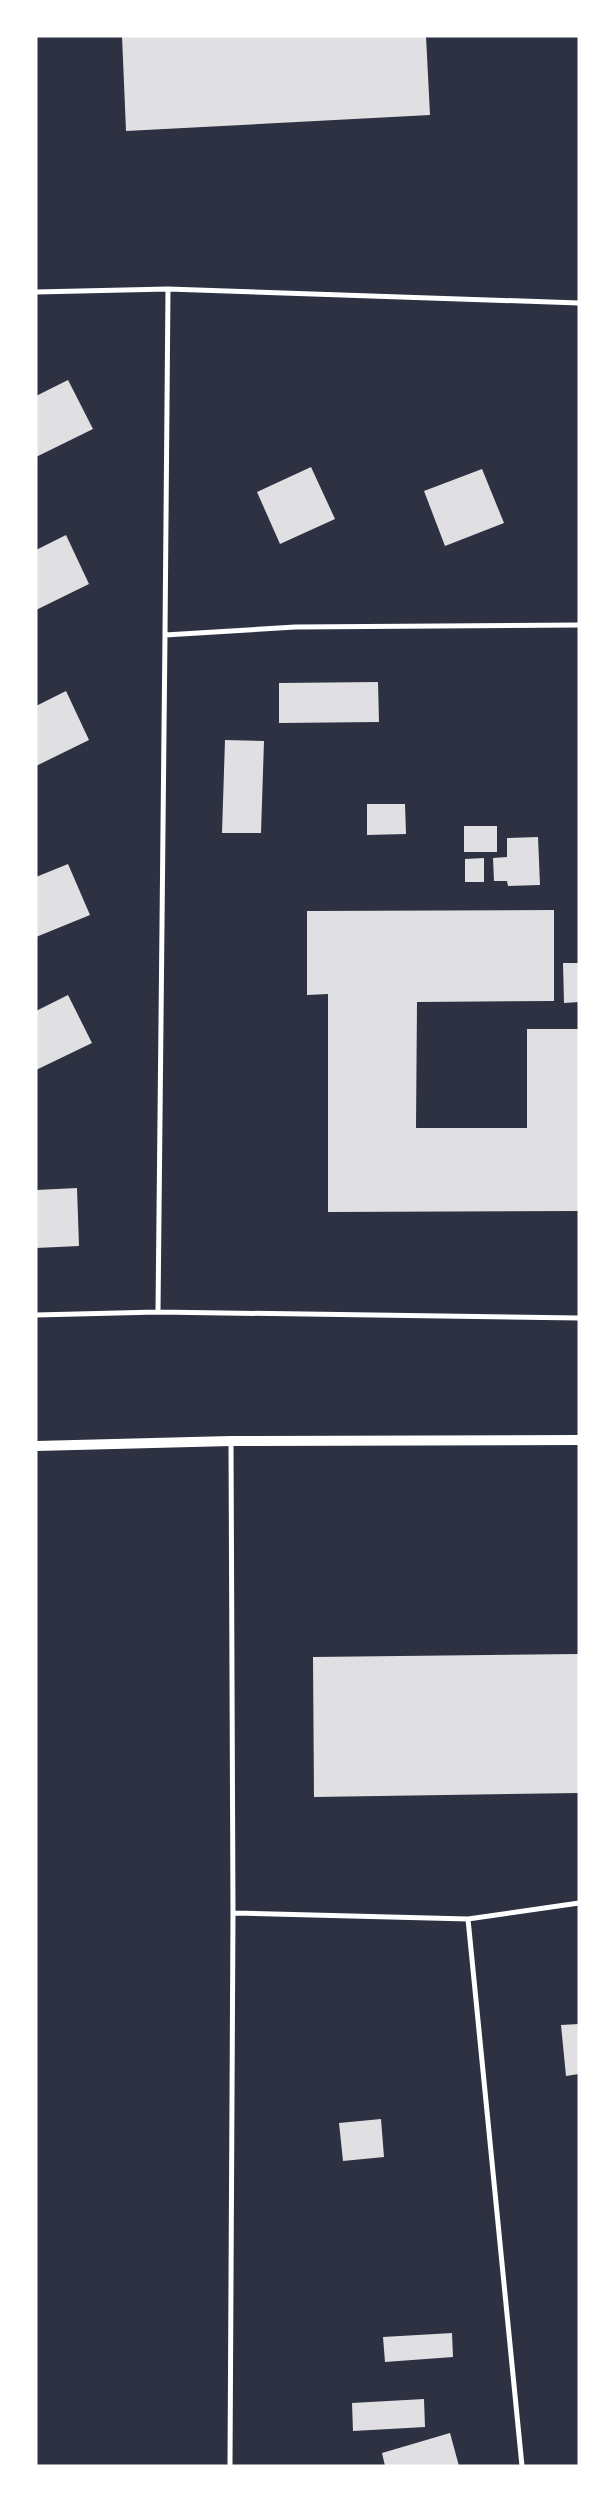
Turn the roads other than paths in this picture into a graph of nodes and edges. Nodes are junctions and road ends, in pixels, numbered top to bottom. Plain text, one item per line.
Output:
1 (168, 289) junction
2 (36, 292) edge
3 (579, 303) edge
4 (579, 625) edge
5 (165, 635) junction
6 (158, 1312) junction
7 (36, 1315) edge
8 (579, 1318) edge
9 (231, 1440) junction
10 (579, 1440) edge
11 (36, 1446) edge
12 (579, 1903) edge
13 (233, 1913) junction
14 (468, 1919) junction
15 (230, 2466) edge
16 (522, 2466) edge

1 - 2 street
1 - 3 street
1 - 5 street
4 - 5 street
5 - 6 street
6 - 7 street
6 - 8 street
9 - 10 main road
9 - 11 main road
9 - 13 street
12 - 14 street
13 - 14 street
13 - 15 street
14 - 16 street

